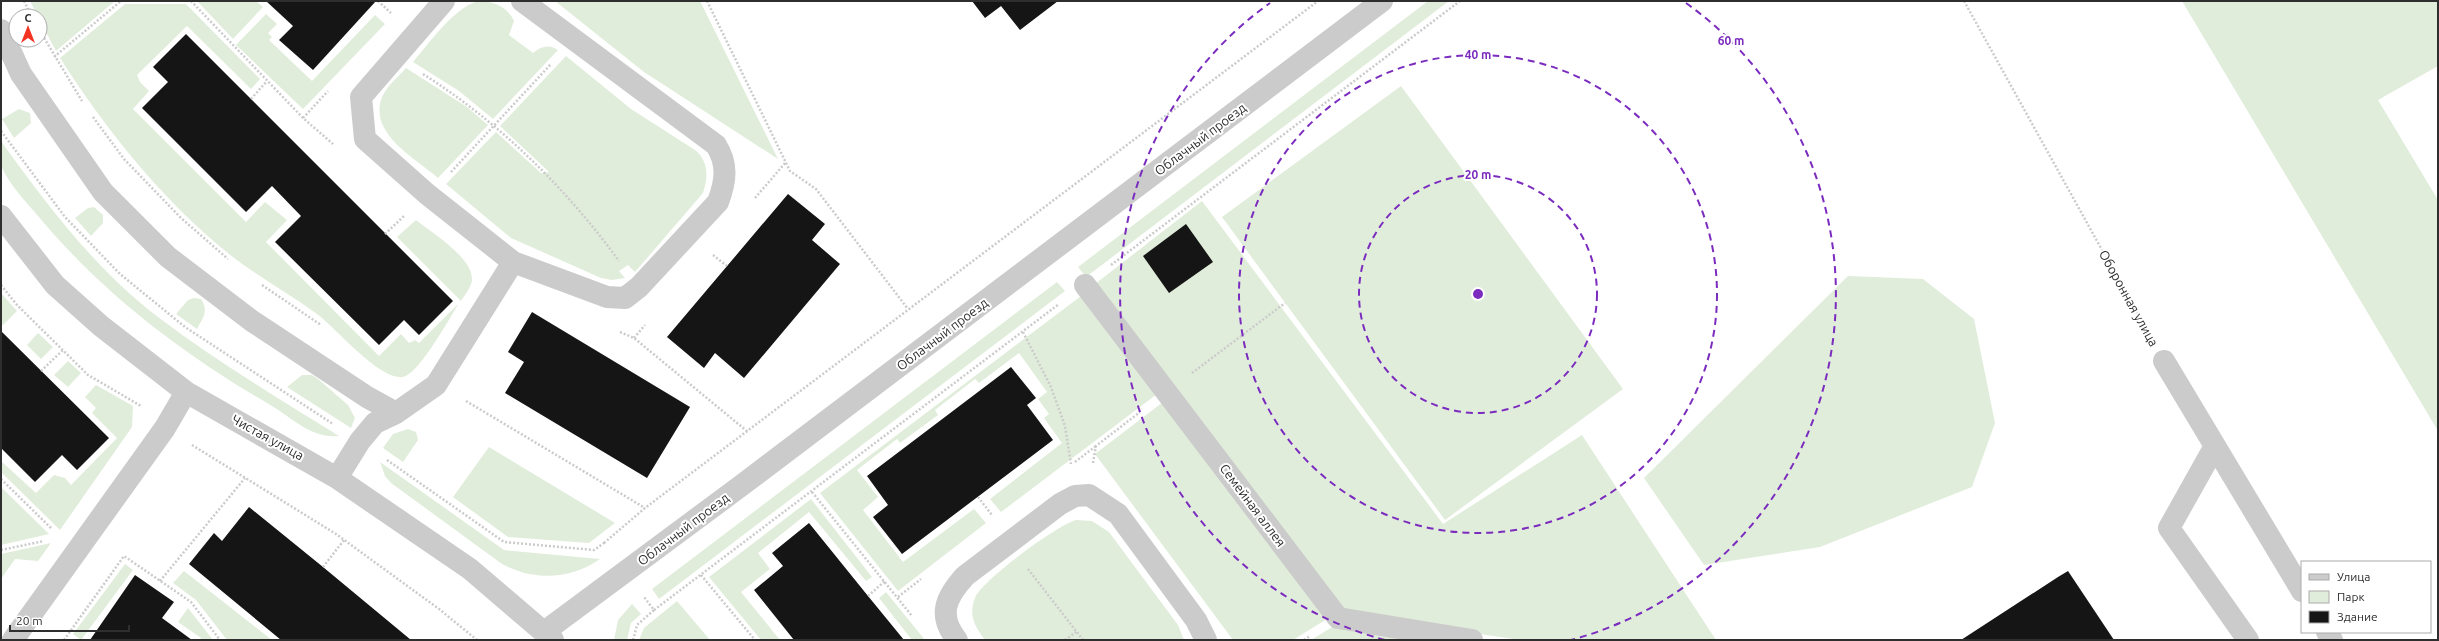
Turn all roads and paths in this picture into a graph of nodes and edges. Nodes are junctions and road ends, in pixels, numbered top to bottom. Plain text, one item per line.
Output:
1 (121, 1) edge
2 (191, 1) edge
3 (378, 1) edge
4 (444, 1) edge
5 (522, 1) edge
6 (706, 1) edge
7 (1318, 1) edge
8 (1382, 1) edge
9 (1964, 1) edge
10 (396, 17) dead end
11 (1, 30) edge
12 (573, 40) junction
13 (48, 46) edge
14 (398, 55) junction
15 (54, 57) junction
16 (267, 81) junction
17 (251, 99) dead end
18 (87, 108) dead end
19 (91, 114) dead end
20 (494, 125) junction
21 (339, 149) dead end
22 (427, 194) junction
23 (1, 216) edge
24 (386, 234) dead end
25 (709, 252) dead end
26 (513, 262) junction
27 (234, 264) dead end
28 (727, 266) dead end
29 (258, 283) dead end
30 (1, 285) edge
31 (1085, 285) dead end
32 (639, 288) junction
33 (908, 309) junction
34 (323, 327) dead end
35 (613, 329) dead end
36 (1022, 332) dead end
37 (63, 350) junction
38 (2164, 361) joint
39 (41, 371) dead end
40 (436, 385) junction
41 (186, 392) junction
42 (139, 404) junction
43 (140, 410) dead end
44 (396, 413) junction
45 (165, 428) junction
46 (748, 432) junction
47 (2215, 446) junction
48 (1071, 465) dead end
49 (245, 478) junction
50 (337, 478) junction
51 (1, 479) edge
52 (812, 492) dead end
53 (978, 497) dead end
54 (645, 508) junction
55 (997, 522) dead end
56 (55, 532) dead end
57 (46, 540) dead end
58 (344, 540) junction
59 (604, 543) dead end
60 (1009, 543) junction
61 (1, 550) edge
62 (323, 567) dead end
63 (701, 575) dead end
64 (160, 581) junction
65 (885, 581) junction
66 (2301, 588) edge
67 (868, 596) dead end
68 (898, 597) dead end
69 (1076, 632) junction
70 (548, 636) edge
71 (13, 640) edge
72 (64, 640) edge
73 (220, 640) edge
74 (477, 640) edge
75 (755, 640) edge
76 (957, 640) edge
77 (1065, 640) edge
78 (1083, 640) edge
79 (1206, 640) edge
80 (1472, 640) edge
81 (2248, 640) edge

1 - 15 path
2 - 16 path
3 - 10 path
4 - 14 street
5 - 12 street
6 - 33 path
7 - 33 path
8 - 70 street, Облачный проезд
9 - 38 path, Оборонная улица
11 - 44 street
12 - 20 path
12 - 32 street
13 - 15 path
14 - 20 path
14 - 22 street
15 - 18 path
16 - 17 path
16 - 21 path
19 - 27 path
20 - 22 path
20 - 32 path
22 - 24 path
22 - 26 street
23 - 41 street, Чистая улица
25 - 28 path
26 - 32 street
26 - 40 street
29 - 34 path
30 - 37 path
31 - 80 street, Семейная аллея
33 - 46 path
35 - 46 path
36 - 48 path
37 - 39 path
37 - 42 path
38 - 47 street, Оборонная улица
40 - 44 street
40 - 54 path
41 - 45 street
41 - 50 street, Чистая улица
42 - 43 path
42 - 45 path
44 - 50 street
45 - 49 path
45 - 71 street
46 - 54 path
47 - 66 street, Оборонная улица
47 - 81 street
49 - 58 path
49 - 64 path
50 - 70 street, Чистая улица
51 - 56 path
52 - 65 path
53 - 55 path
54 - 59 path
57 - 61 path
58 - 62 path
58 - 74 path
60 - 69 path
60 - 76 street
60 - 79 street
63 - 75 path
64 - 72 path
64 - 73 path
65 - 67 path
65 - 68 path
69 - 77 path
69 - 78 path

